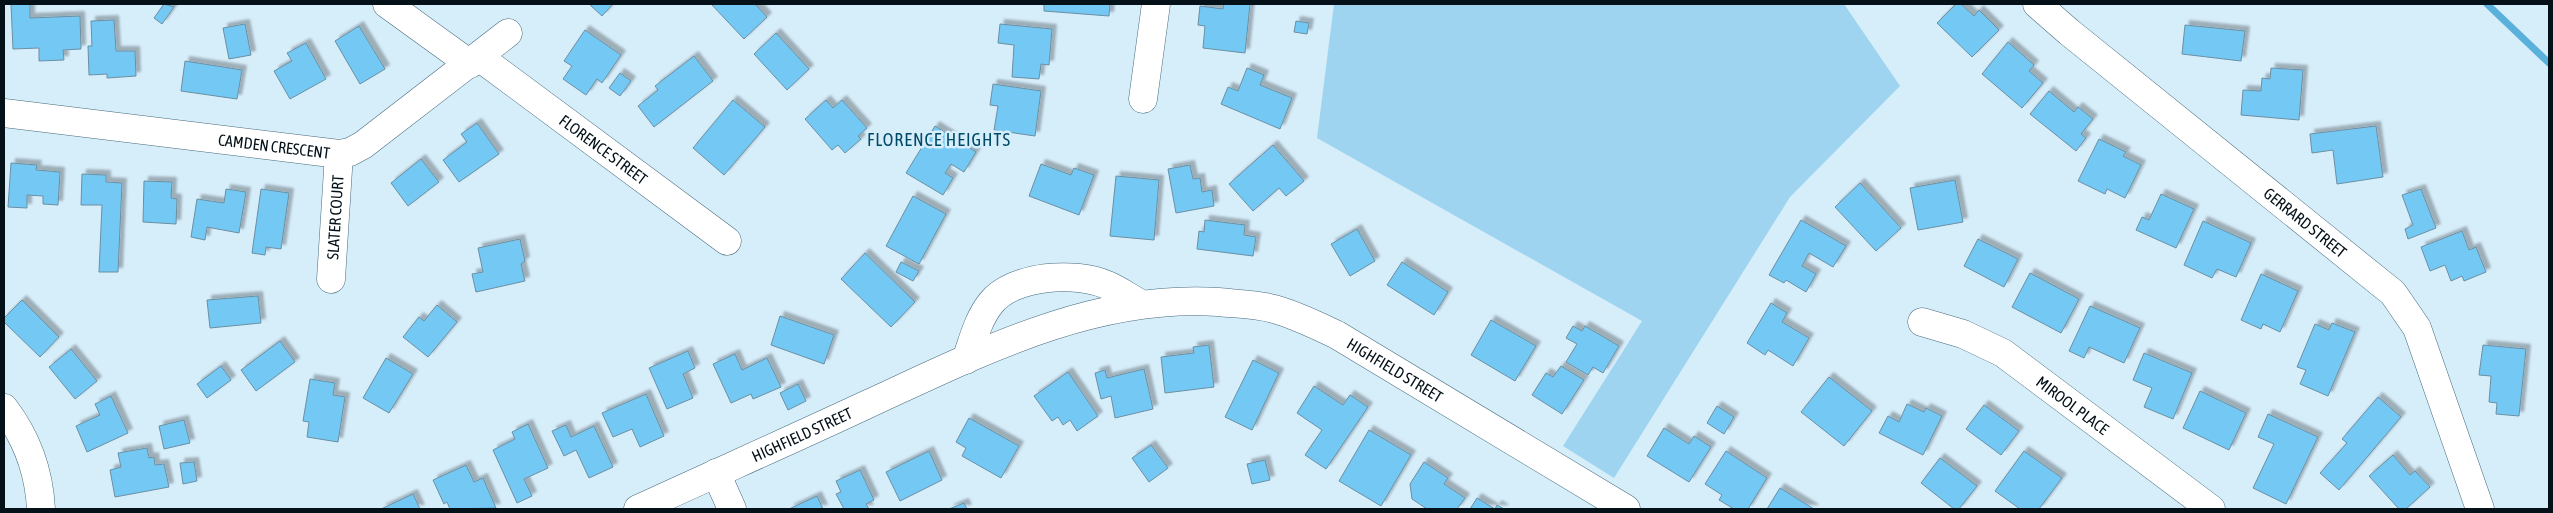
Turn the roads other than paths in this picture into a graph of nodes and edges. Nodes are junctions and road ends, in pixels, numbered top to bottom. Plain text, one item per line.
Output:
1 (386, 4) edge
2 (1156, 4) edge
3 (2037, 4) edge
4 (508, 33) dead end
5 (474, 60) junction
6 (1143, 99) dead end
7 (4, 113) edge
8 (339, 154) junction
9 (728, 241) dead end
10 (331, 279) dead end
11 (1141, 304) junction
12 (1922, 322) dead end
13 (966, 360) junction
14 (4, 408) edge
15 (716, 473) junction
16 (40, 509) edge
17 (638, 509) edge
18 (732, 509) edge
19 (1626, 509) edge
20 (2211, 509) edge
21 (2480, 509) edge

1 - 5 street, FLORENCE STREET
2 - 6 street
3 - 21 street, GERRARD STREET
4 - 5 street, CAMDEN CRESCENT
5 - 8 street, CAMDEN CRESCENT
5 - 9 street, FLORENCE STREET
7 - 8 street, CAMDEN CRESCENT
8 - 10 street, SLATER COURT
11 - 13 street, HIGHFIELD STREET
11 - 13 street
11 - 19 street, HIGHFIELD STREET
12 - 20 street, MIROOL PLACE
13 - 15 street, HIGHFIELD STREET
14 - 16 street
15 - 17 street, HIGHFIELD STREET
15 - 18 street

